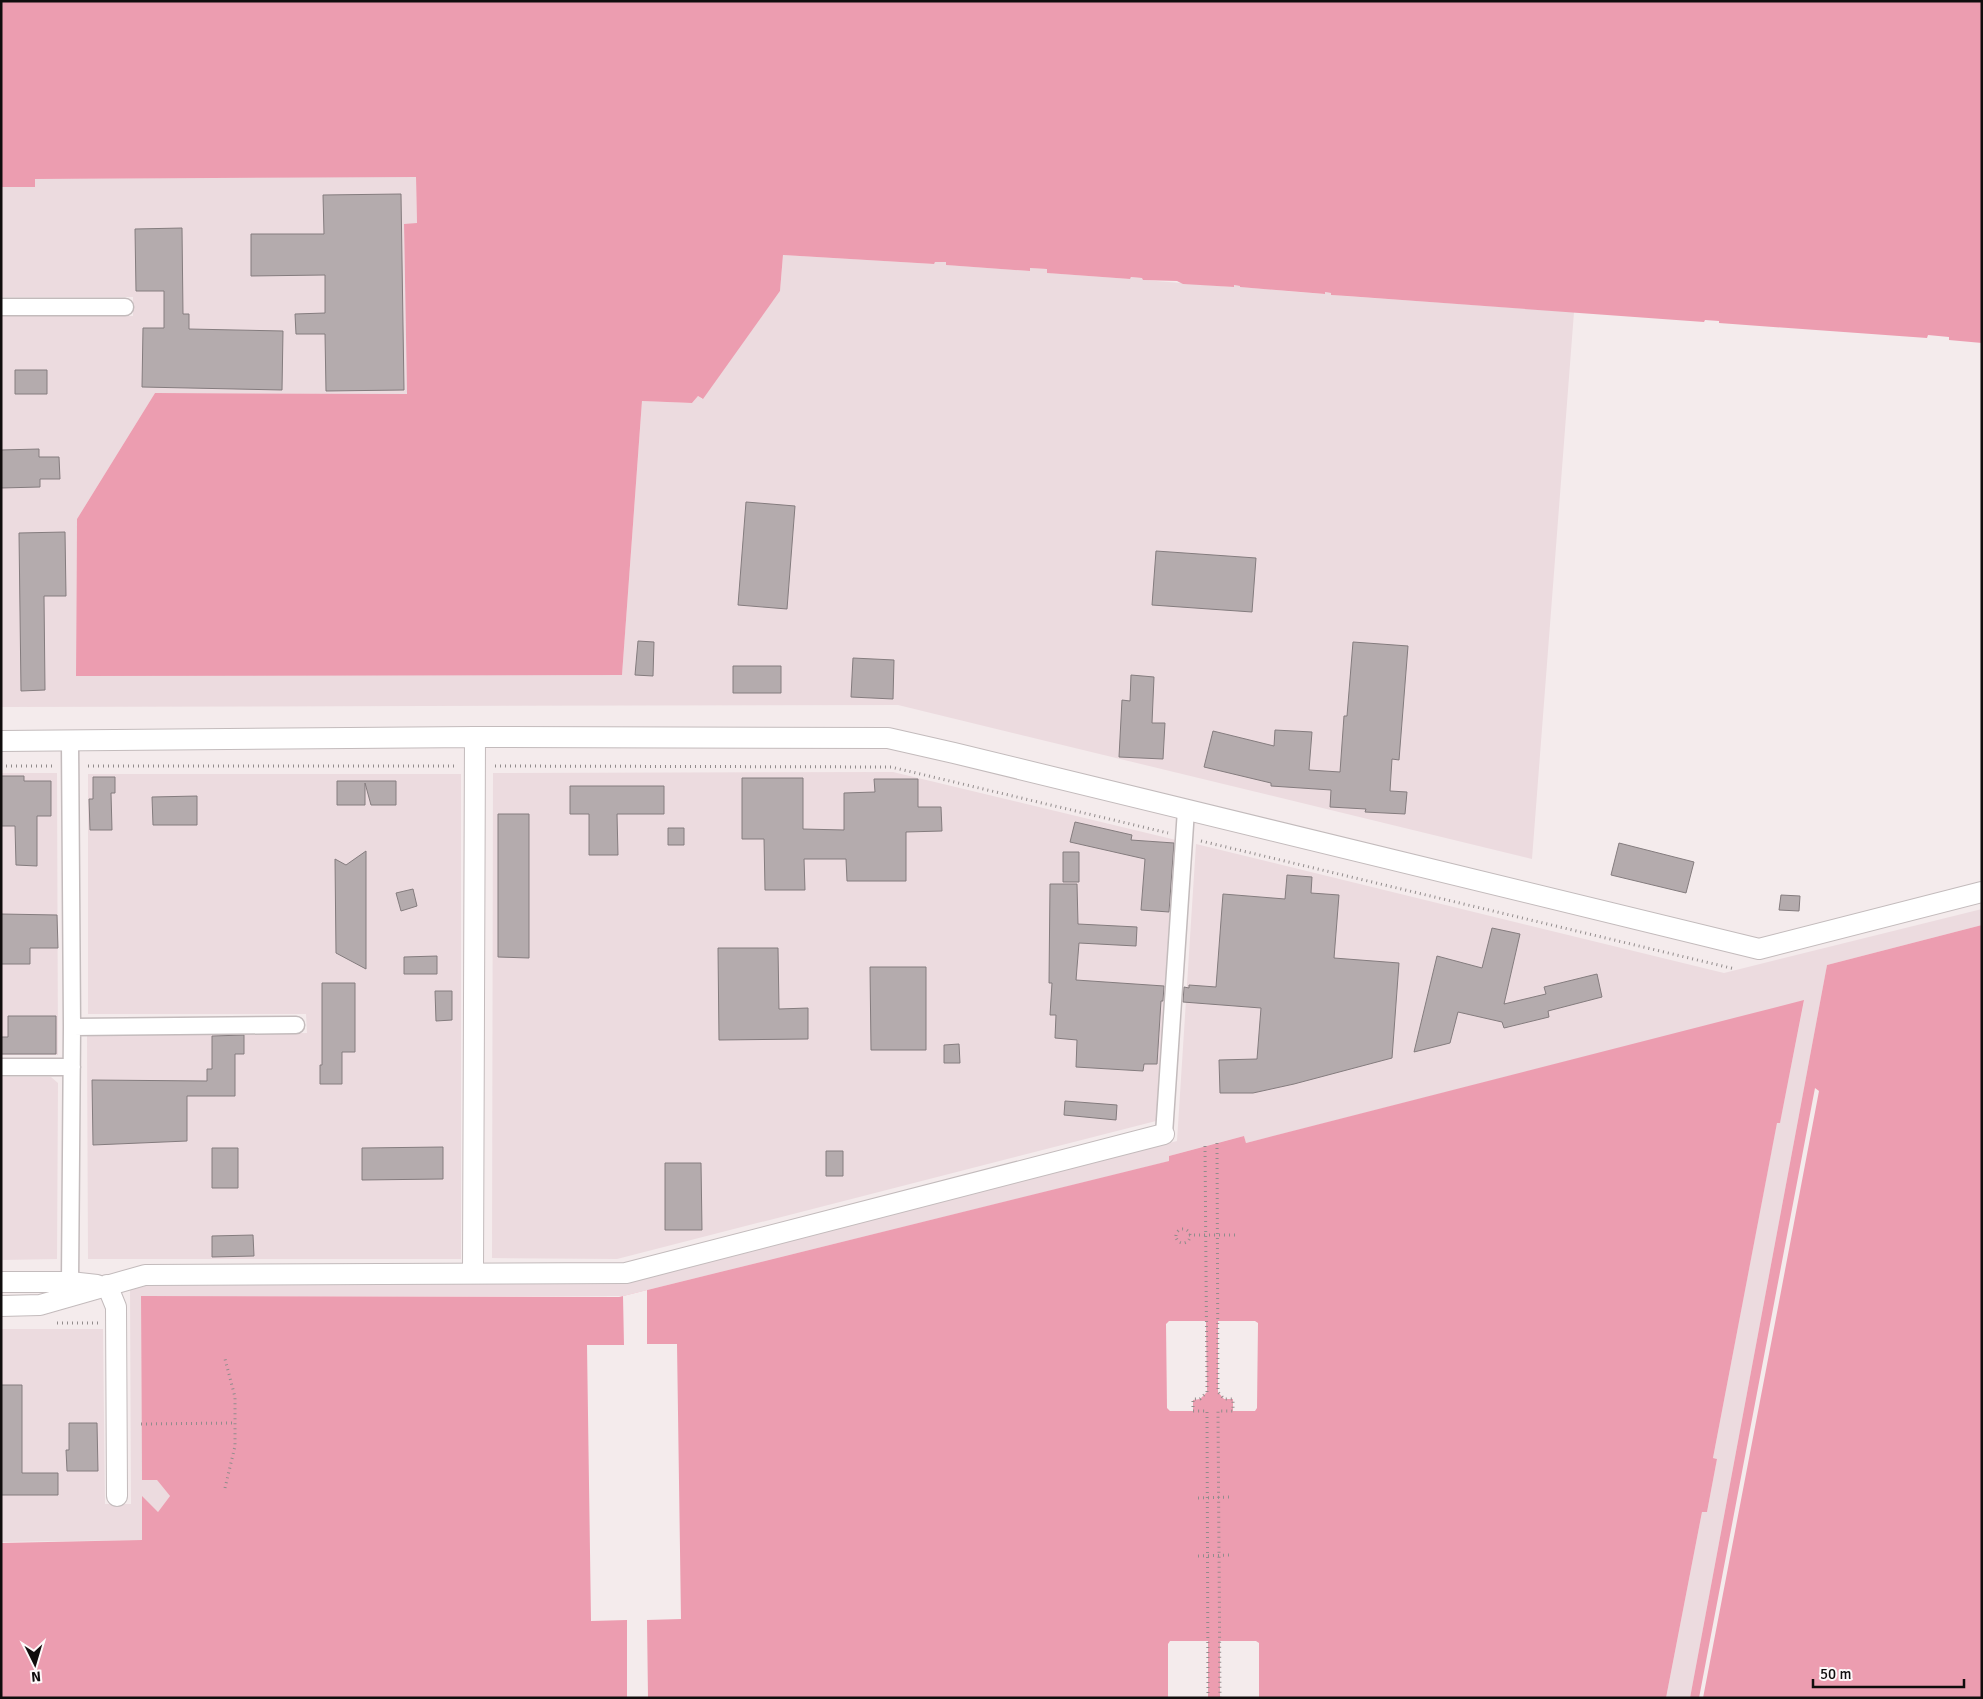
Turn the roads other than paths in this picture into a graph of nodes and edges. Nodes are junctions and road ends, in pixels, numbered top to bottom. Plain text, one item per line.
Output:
1 (1, 307) edge
2 (125, 307) dead end
3 (475, 737) junction
4 (1, 740) edge
5 (70, 740) junction
6 (1186, 810) junction
7 (1982, 892) edge
8 (296, 1025) dead end
9 (72, 1026) junction
10 (1, 1067) edge
11 (72, 1067) junction
12 (1164, 1134) joint
13 (473, 1273) junction
14 (1, 1282) edge
15 (70, 1282) junction
16 (107, 1286) junction
17 (1, 1306) edge
18 (117, 1496) dead end

1 - 2 street
3 - 5 street
3 - 6 street
3 - 13 street
4 - 5 street
5 - 9 street
6 - 7 street
6 - 12 street
8 - 9 street
9 - 11 street
10 - 11 street
11 - 15 street
12 - 13 street
13 - 16 street
14 - 15 street
15 - 16 street
16 - 17 street
16 - 18 street

